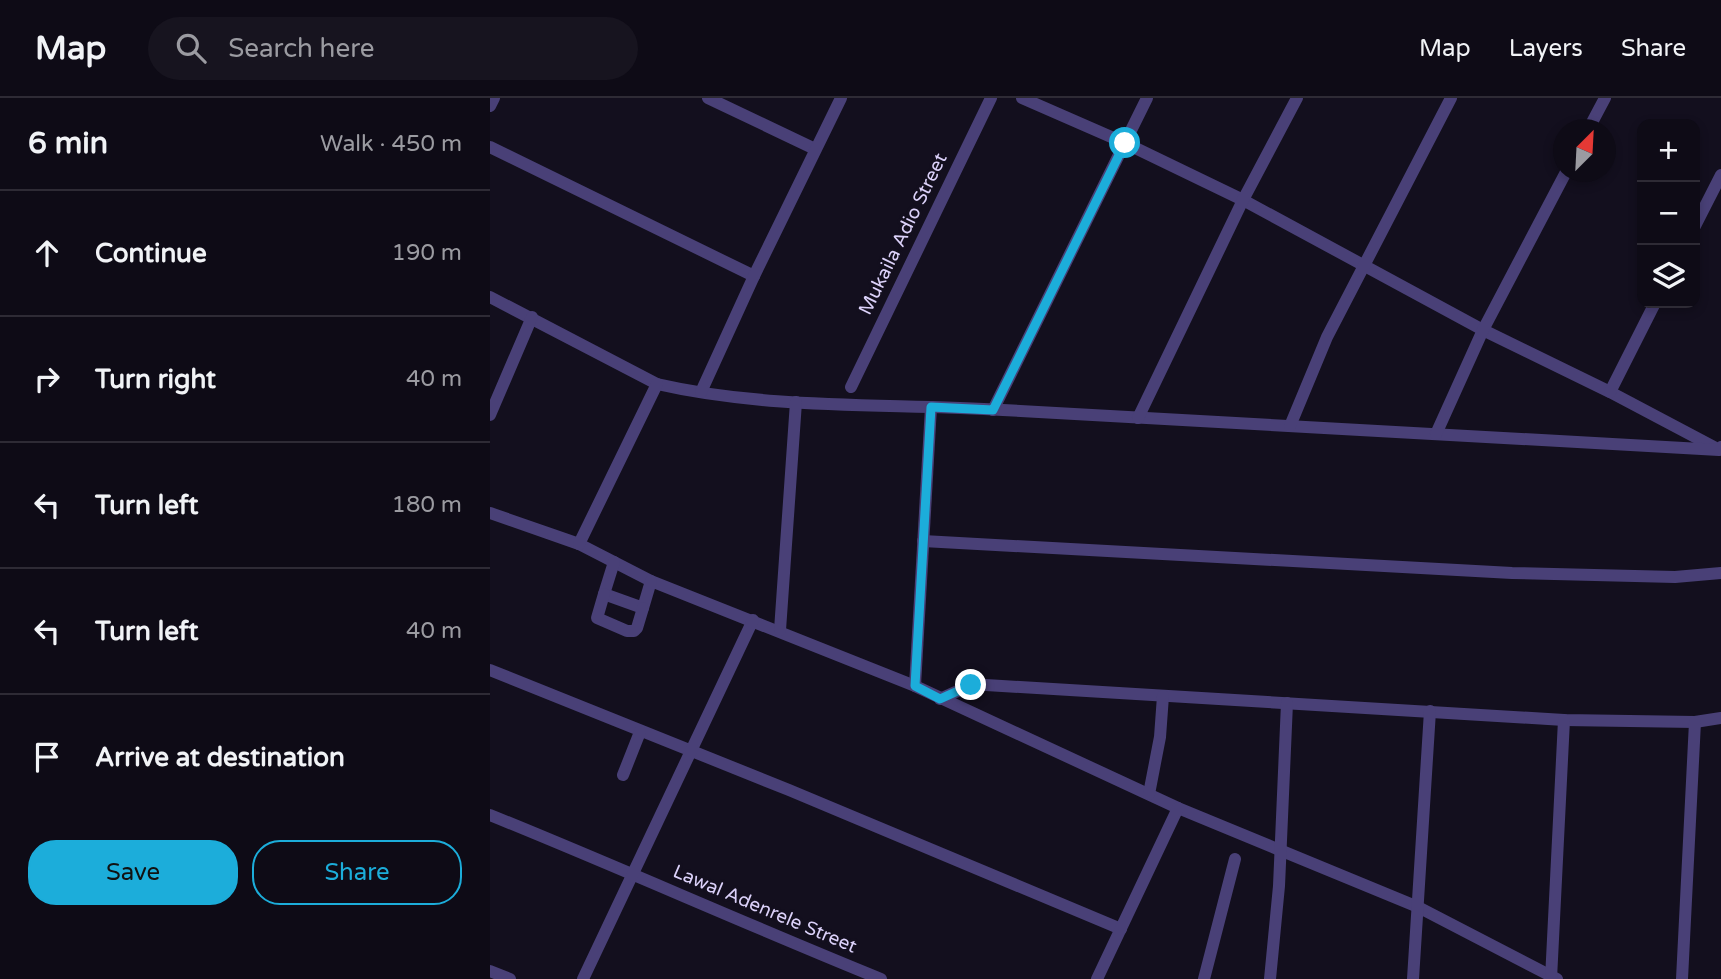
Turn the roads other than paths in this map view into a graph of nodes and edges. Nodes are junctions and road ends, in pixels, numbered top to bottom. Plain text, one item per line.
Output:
1 (494, 98) edge
2 (708, 98) edge
3 (841, 98) edge
4 (991, 98) edge
5 (1022, 98) edge
6 (1147, 98) edge
7 (1297, 98) edge
8 (1451, 98) edge
9 (1605, 98) edge
10 (490, 106) edge
11 (1594, 119) edge
12 (1125, 143) junction
13 (490, 146) edge
14 (815, 149) junction
15 (1721, 175) edge
16 (1561, 182) edge
17 (1243, 200) junction
18 (1700, 216) edge
19 (1363, 266) junction
20 (754, 276) junction
21 (490, 297) edge
22 (1652, 308) edge
23 (532, 317) junction
24 (1483, 330) junction
25 (657, 384) junction
26 (851, 387) dead end
27 (701, 392) junction
28 (1609, 392) junction
29 (796, 402) junction
30 (931, 407) junction
31 (993, 410) junction
32 (490, 415) edge
33 (1138, 418) junction
34 (1290, 426) junction
35 (1436, 433) junction
36 (1720, 449) edge
37 (490, 513) edge
38 (923, 541) junction
39 (579, 544) junction
40 (614, 562) junction
41 (1721, 573) edge
42 (651, 580) junction
43 (604, 593) junction
44 (643, 608) junction
45 (754, 620) junction
46 (780, 630) junction
47 (490, 670) edge
48 (915, 686) junction
49 (1163, 696) junction
50 (940, 699) junction
51 (1287, 703) junction
52 (1430, 711) junction
53 (1721, 718) edge
54 (1564, 720) junction
55 (1695, 722) junction
56 (640, 732) junction
57 (692, 751) junction
58 (623, 775) dead end
59 (1149, 794) junction
60 (1178, 808) junction
61 (490, 816) edge
62 (1280, 851) junction
63 (1235, 859) dead end
64 (634, 873) junction
65 (1418, 907) junction
66 (1121, 929) junction
67 (490, 971) edge
68 (1553, 978) edge
69 (510, 979) edge
70 (583, 979) edge
71 (881, 979) edge
72 (1097, 979) edge
73 (1204, 979) edge
74 (1270, 979) edge
75 (1413, 979) edge
76 (1682, 979) edge

1 - 10 street
2 - 14 street
3 - 14 street
4 - 26 street, Mukaila Adio Street
5 - 12 street
6 - 12 street
7 - 17 street
8 - 19 street
9 - 11 street
12 - 17 street
12 - 31 street
13 - 20 street
14 - 20 street
15 - 18 street
16 - 24 street
17 - 19 street
17 - 33 street
19 - 24 street
19 - 34 street
20 - 27 street
21 - 23 street
22 - 28 street
23 - 25 street
23 - 32 street
24 - 28 street
24 - 35 street
25 - 27 street
25 - 39 street
27 - 29 street
28 - 36 street
29 - 30 street
29 - 46 street
30 - 31 street
30 - 38 street
31 - 33 street
33 - 34 street
34 - 35 street
35 - 36 street
37 - 39 street
38 - 41 street
38 - 48 street
39 - 40 street
40 - 42 street
40 - 43 street
42 - 44 street
42 - 45 street
43 - 44 street
43 - 44 street
45 - 46 street
45 - 57 street
46 - 48 street
47 - 56 street
48 - 50 street
49 - 50 street
49 - 51 street
49 - 59 street
50 - 59 street
51 - 52 street
51 - 62 street
52 - 54 street
52 - 65 street
53 - 55 street
54 - 55 street
54 - 68 street
55 - 76 street
56 - 57 street
56 - 58 street
57 - 64 street
57 - 66 street
59 - 60 street
60 - 62 street
60 - 66 street
61 - 64 street, Lawal Adenrele Street
62 - 65 street
62 - 74 street
63 - 73 street
64 - 70 street
64 - 71 street, Lawal Adenrele Street
65 - 68 street
65 - 75 street
66 - 72 street
67 - 69 street

